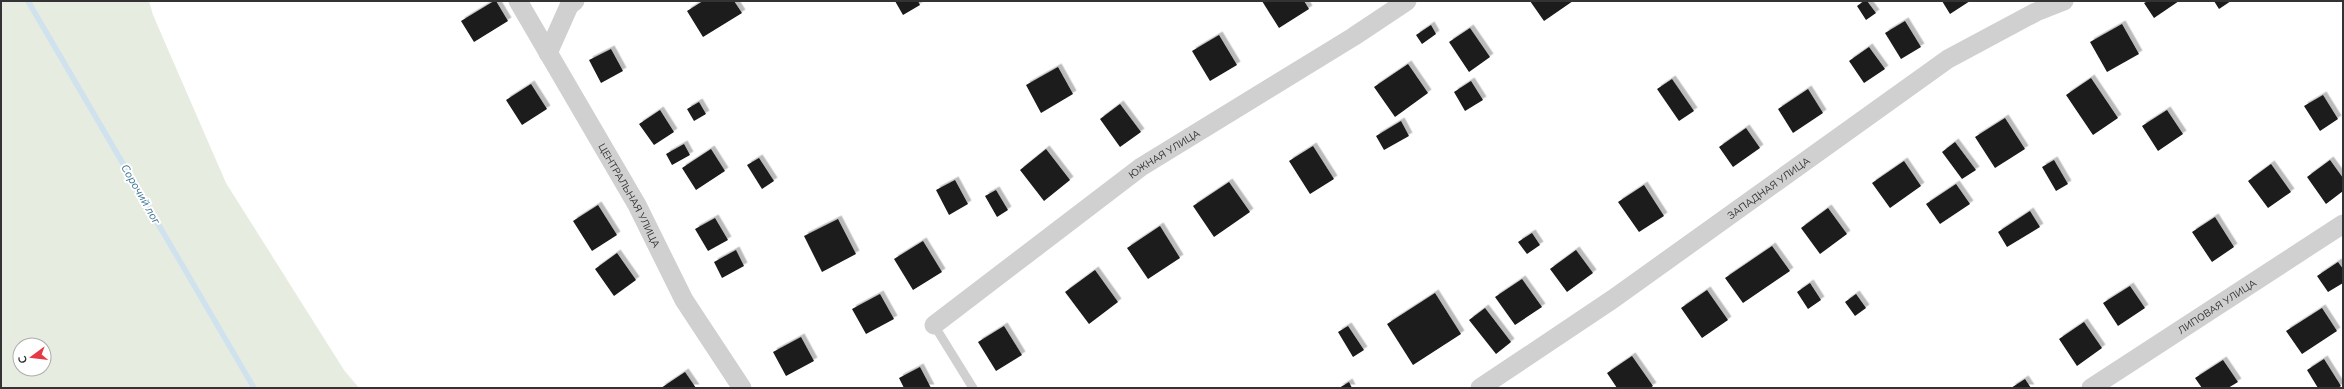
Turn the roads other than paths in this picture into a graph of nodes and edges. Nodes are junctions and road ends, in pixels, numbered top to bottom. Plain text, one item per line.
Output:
1 (518, 1) edge
2 (575, 1) edge
3 (1407, 1) edge
4 (2064, 1) edge
5 (2032, 7) edge
6 (548, 53) junction
7 (2343, 224) edge
8 (934, 325) joint
9 (742, 388) edge
10 (973, 388) edge
11 (1480, 388) edge
12 (2091, 388) edge

1 - 6 street, ЦЕНТРАЛЬНАЯ УЛИЦА
2 - 6 street
3 - 8 street, ЮЖНАЯ УЛИЦА
4 - 5 street, ЗАПАДНАЯ УЛИЦА
5 - 11 street, ЗАПАДНАЯ УЛИЦА
6 - 9 street, ЦЕНТРАЛЬНАЯ УЛИЦА
7 - 12 street, ЛИПОВАЯ УЛИЦА
8 - 10 lane

